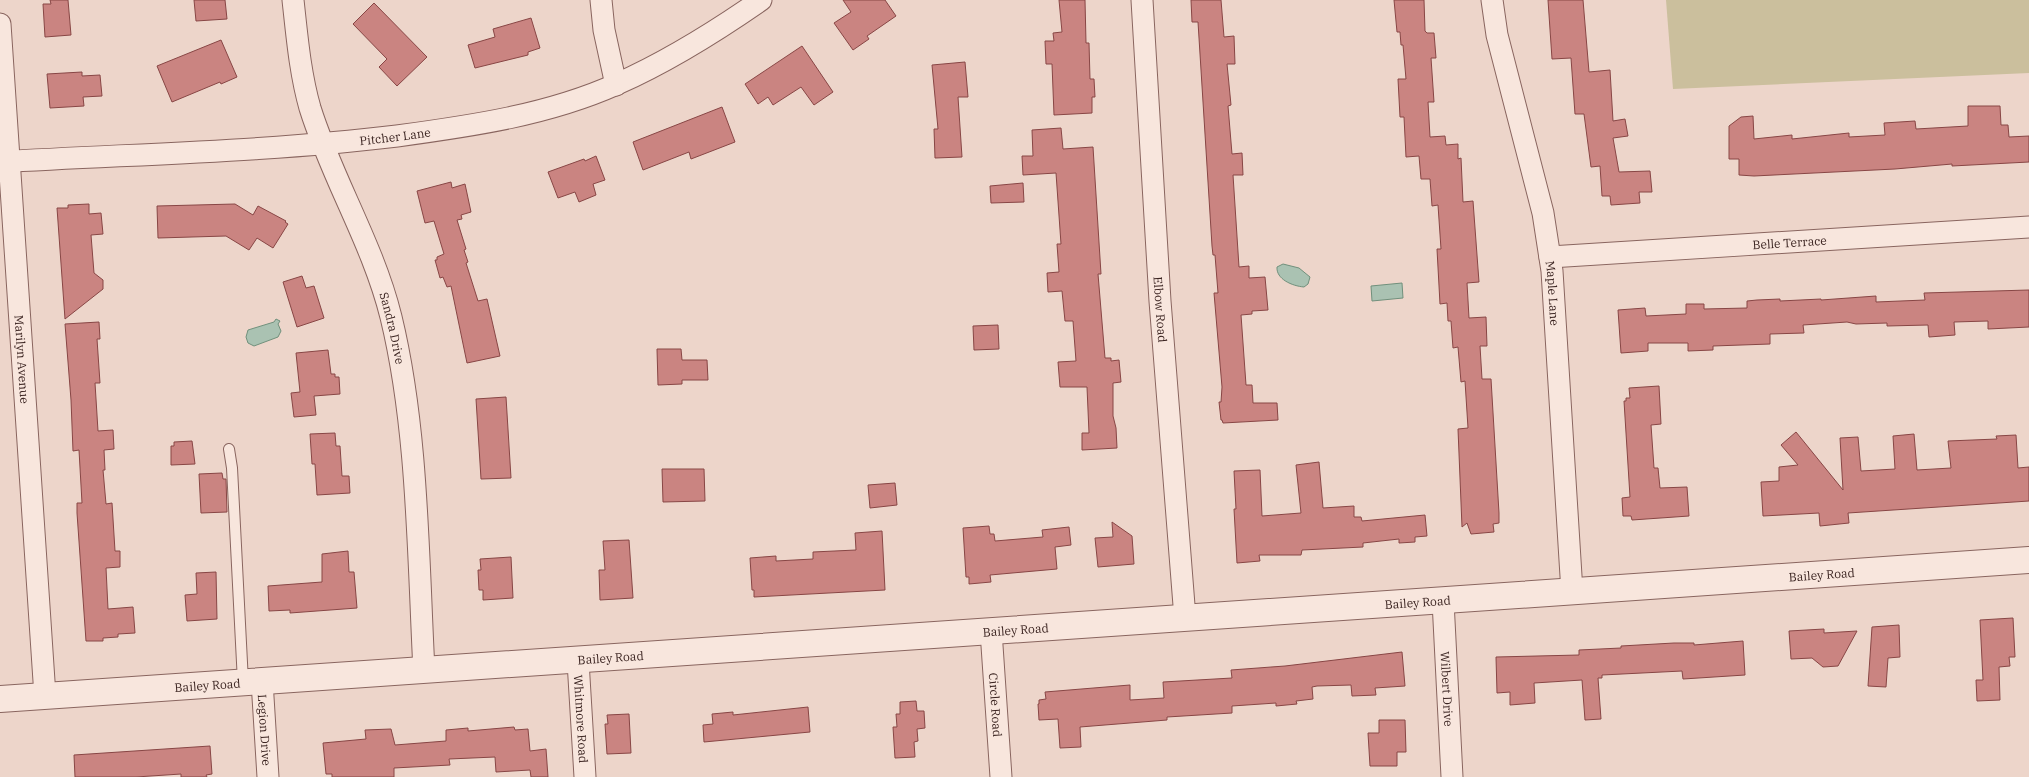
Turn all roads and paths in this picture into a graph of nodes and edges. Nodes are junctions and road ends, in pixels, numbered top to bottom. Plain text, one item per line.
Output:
1 (293, 0) edge
2 (601, 0) edge
3 (761, 0) edge
4 (1142, 0) edge
5 (1492, 0) edge
6 (0, 24) edge
7 (616, 85) junction
8 (324, 145) junction
9 (4, 162) edge
10 (2029, 227) edge
11 (1550, 256) junction
12 (229, 449) dead end
13 (2029, 560) edge
14 (1572, 592) junction
15 (1443, 601) junction
16 (1185, 618) junction
17 (991, 631) junction
18 (578, 660) junction
19 (424, 671) junction
20 (253, 682) junction
21 (44, 696) junction
22 (0, 699) edge
23 (268, 777) edge
24 (585, 777) edge
25 (1001, 777) edge
26 (1452, 777) edge

1 - 8 street, Sandra Drive
2 - 7 street
3 - 7 street, Pitcher Lane
4 - 16 street, Elbow Road
5 - 11 street, Maple Lane
6 - 9 street, Marilyn Avenue
7 - 8 street, Pitcher Lane
8 - 9 street, Pitcher Lane
8 - 19 street, Sandra Drive
9 - 21 street, Marilyn Avenue
10 - 11 street, Belle Terrace
11 - 14 street, Maple Lane
12 - 20 lane
13 - 14 street, Bailey Road
14 - 15 street, Bailey Road
15 - 16 street, Bailey Road
15 - 26 street, Wilbert Drive
16 - 17 street, Bailey Road
17 - 18 street, Bailey Road
17 - 25 street, Circle Road
18 - 19 street, Bailey Road
18 - 24 street, Whitmore Road
19 - 20 street, Bailey Road
20 - 21 street, Bailey Road
20 - 23 street, Legion Drive
21 - 22 street, Bailey Road

